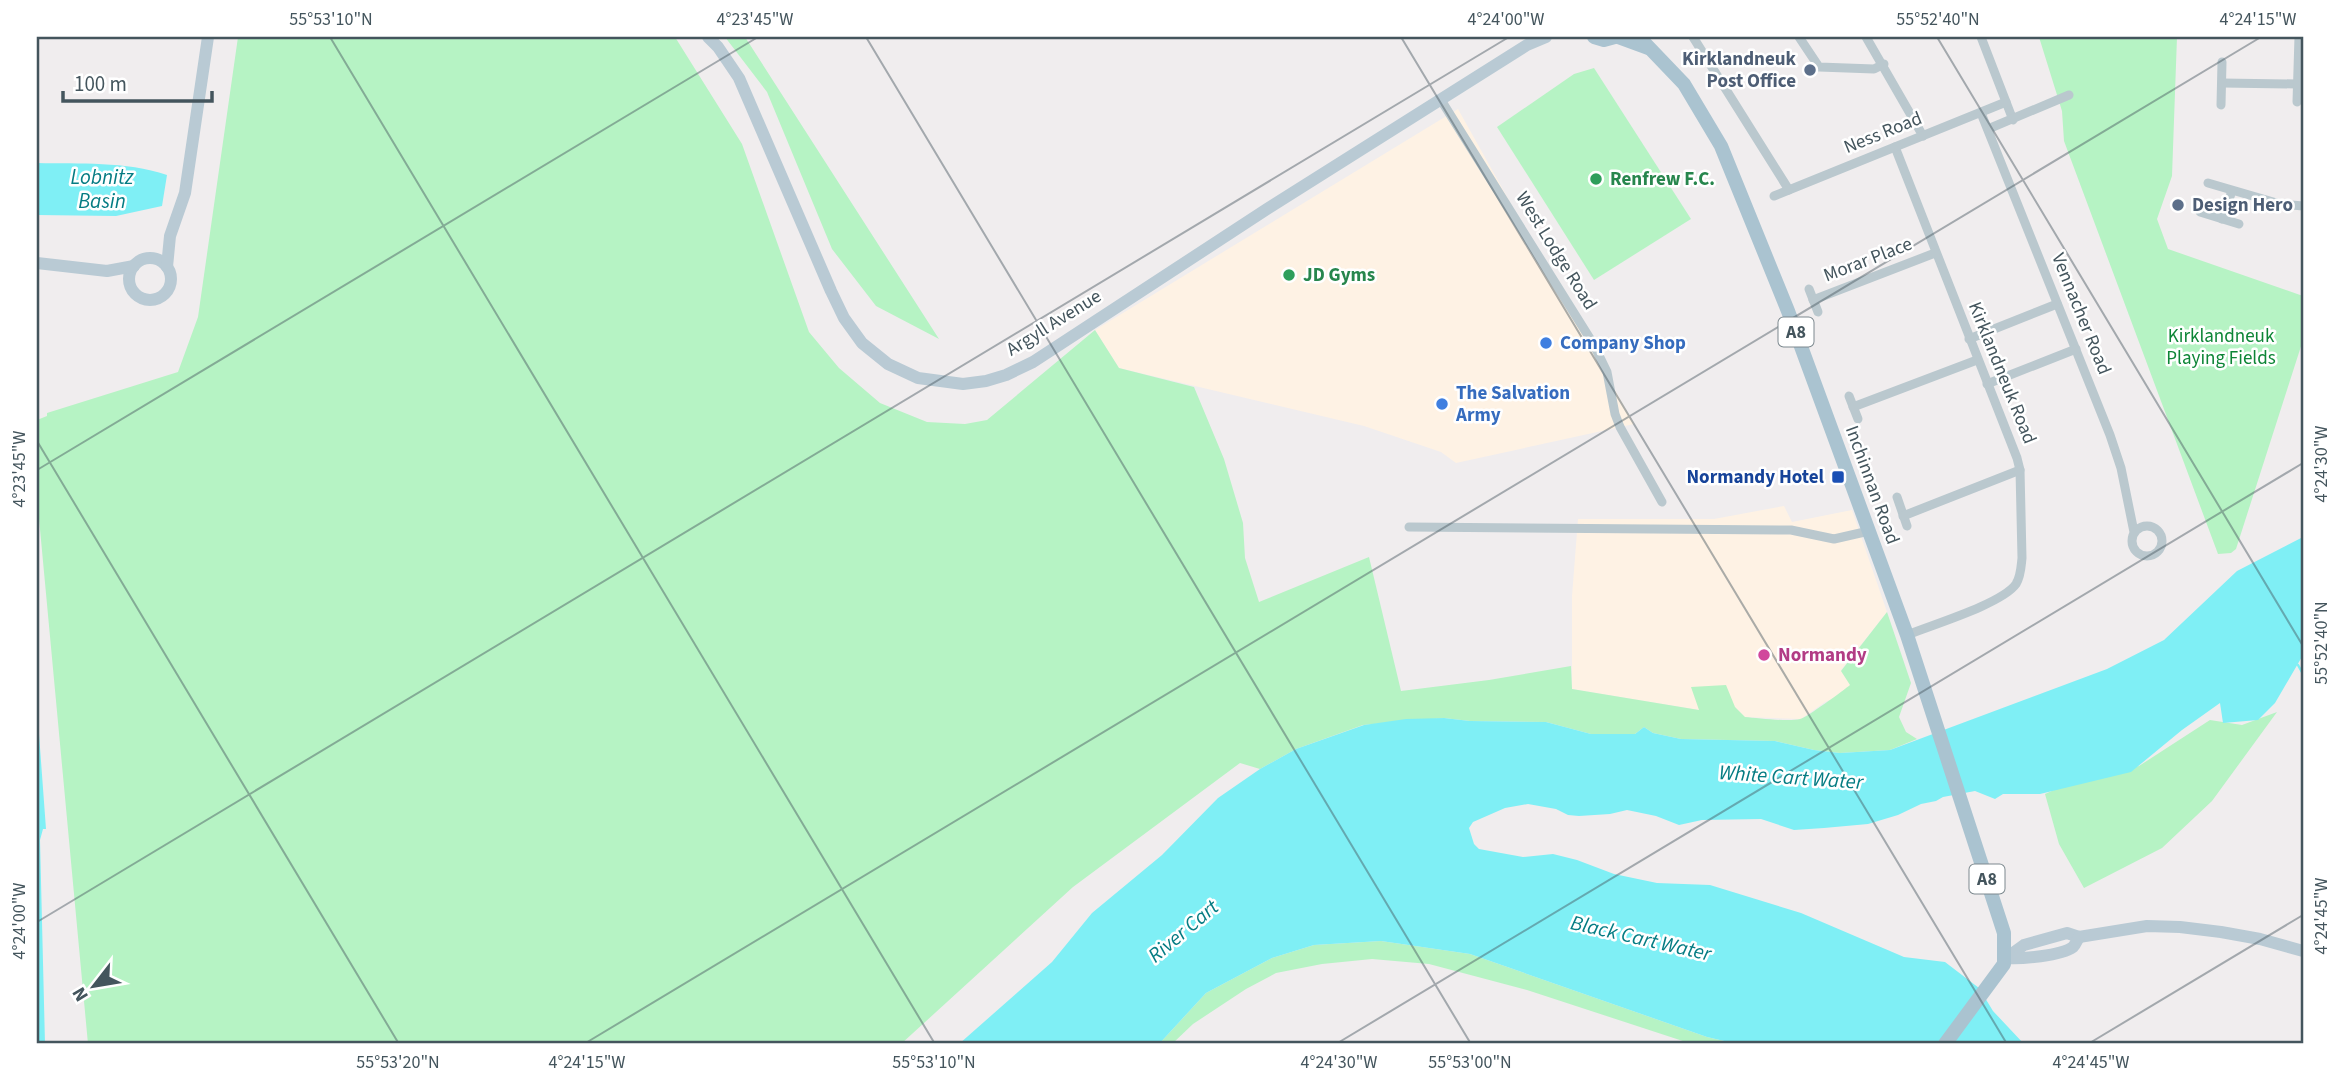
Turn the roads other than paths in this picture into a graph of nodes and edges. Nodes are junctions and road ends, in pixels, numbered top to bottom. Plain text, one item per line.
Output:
1 (208, 37) edge
2 (708, 37) edge
3 (1546, 37) edge
4 (1594, 37) edge
5 (1616, 37) edge
6 (1639, 37) edge
7 (1693, 37) edge
8 (1800, 37) edge
9 (1866, 37) edge
10 (1981, 37) edge
11 (2299, 37) edge
12 (1650, 49) junction
13 (2222, 62) dead end
14 (1884, 64) junction
15 (2222, 83) junction
16 (2297, 84) junction
17 (2069, 95) dead end
18 (1441, 100) junction
19 (2006, 102) junction
20 (2297, 102) dead end
21 (2221, 105) dead end
22 (1981, 113) junction
23 (2013, 120) junction
24 (1988, 129) junction
25 (1923, 136) junction
26 (1895, 147) junction
27 (2208, 183) dead end
28 (1789, 190) junction
29 (2232, 191) junction
30 (1774, 196) dead end
31 (2303, 206) edge
32 (2200, 212) dead end
33 (2222, 219) junction
34 (2239, 224) dead end
35 (170, 236) junction
36 (1935, 253) junction
37 (148, 258) junction
38 (37, 262) edge
39 (134, 266) junction
40 (167, 267) junction
41 (107, 271) junction
42 (130, 282) junction
43 (1809, 289) dead end
44 (1814, 300) junction
45 (2057, 304) junction
46 (1818, 312) dead end
47 (1969, 339) junction
48 (2076, 349) junction
49 (1978, 360) junction
50 (1987, 384) junction
51 (1849, 396) dead end
52 (1853, 407) junction
53 (1858, 419) dead end
54 (2020, 470) junction
55 (1896, 498) dead end
56 (1662, 502) dead end
57 (1903, 516) junction
58 (1907, 526) dead end
59 (1409, 527) dead end
60 (1869, 531) junction
61 (2134, 533) dead end
62 (1907, 635) junction
63 (2303, 951) edge
64 (2006, 958) junction
65 (1945, 1044) edge

1 - 35 street
2 - 18 street, Argyll Avenue
3 - 18 street, Argyll Avenue
4 - 5 main road
5 - 12 main road, Inchinnan Road / A8
6 - 12 main road, Inchinnan Road / A8
7 - 28 street
8 - 14 street
9 - 14 street
10 - 19 street
11 - 16 street
12 - 60 main road, Inchinnan Road / A8
13 - 15 street
14 - 25 street
15 - 16 street
15 - 21 street
16 - 20 street
17 - 23 street
18 - 56 street, West Lodge Road
19 - 22 street, Ness Road
19 - 23 street
22 - 24 street, Vennacher Road
22 - 25 street, Ness Road
23 - 24 street
24 - 45 street, Vennacher Road
25 - 26 street, Ness Road
26 - 28 street, Ness Road
26 - 36 street, Kirklandneuk Road
27 - 29 street
28 - 30 street, Ness Road
29 - 31 street
29 - 33 street
32 - 33 street
33 - 34 street
35 - 37 street
35 - 40 street
36 - 44 street, Morar Place
36 - 47 street, Kirklandneuk Road
37 - 39 street
37 - 40 street
38 - 41 street
39 - 41 street
39 - 42 street
40 - 42 street
41 - 42 street
43 - 44 street, Morar Place
44 - 46 street, Morar Place
45 - 47 street
45 - 48 street, Vennacher Road
47 - 49 street, Kirklandneuk Road
48 - 50 street
48 - 61 street, Vennacher Road
49 - 50 street, Kirklandneuk Road
49 - 52 street
50 - 54 street, Kirklandneuk Road
51 - 52 street
52 - 53 street
54 - 57 street
54 - 62 street, Kirklandneuk Road
55 - 57 street
57 - 58 street
59 - 60 street
60 - 62 main road, Inchinnan Road / A8
62 - 64 main road, Inchinnan Road / A8
63 - 64 street
64 - 65 main road

